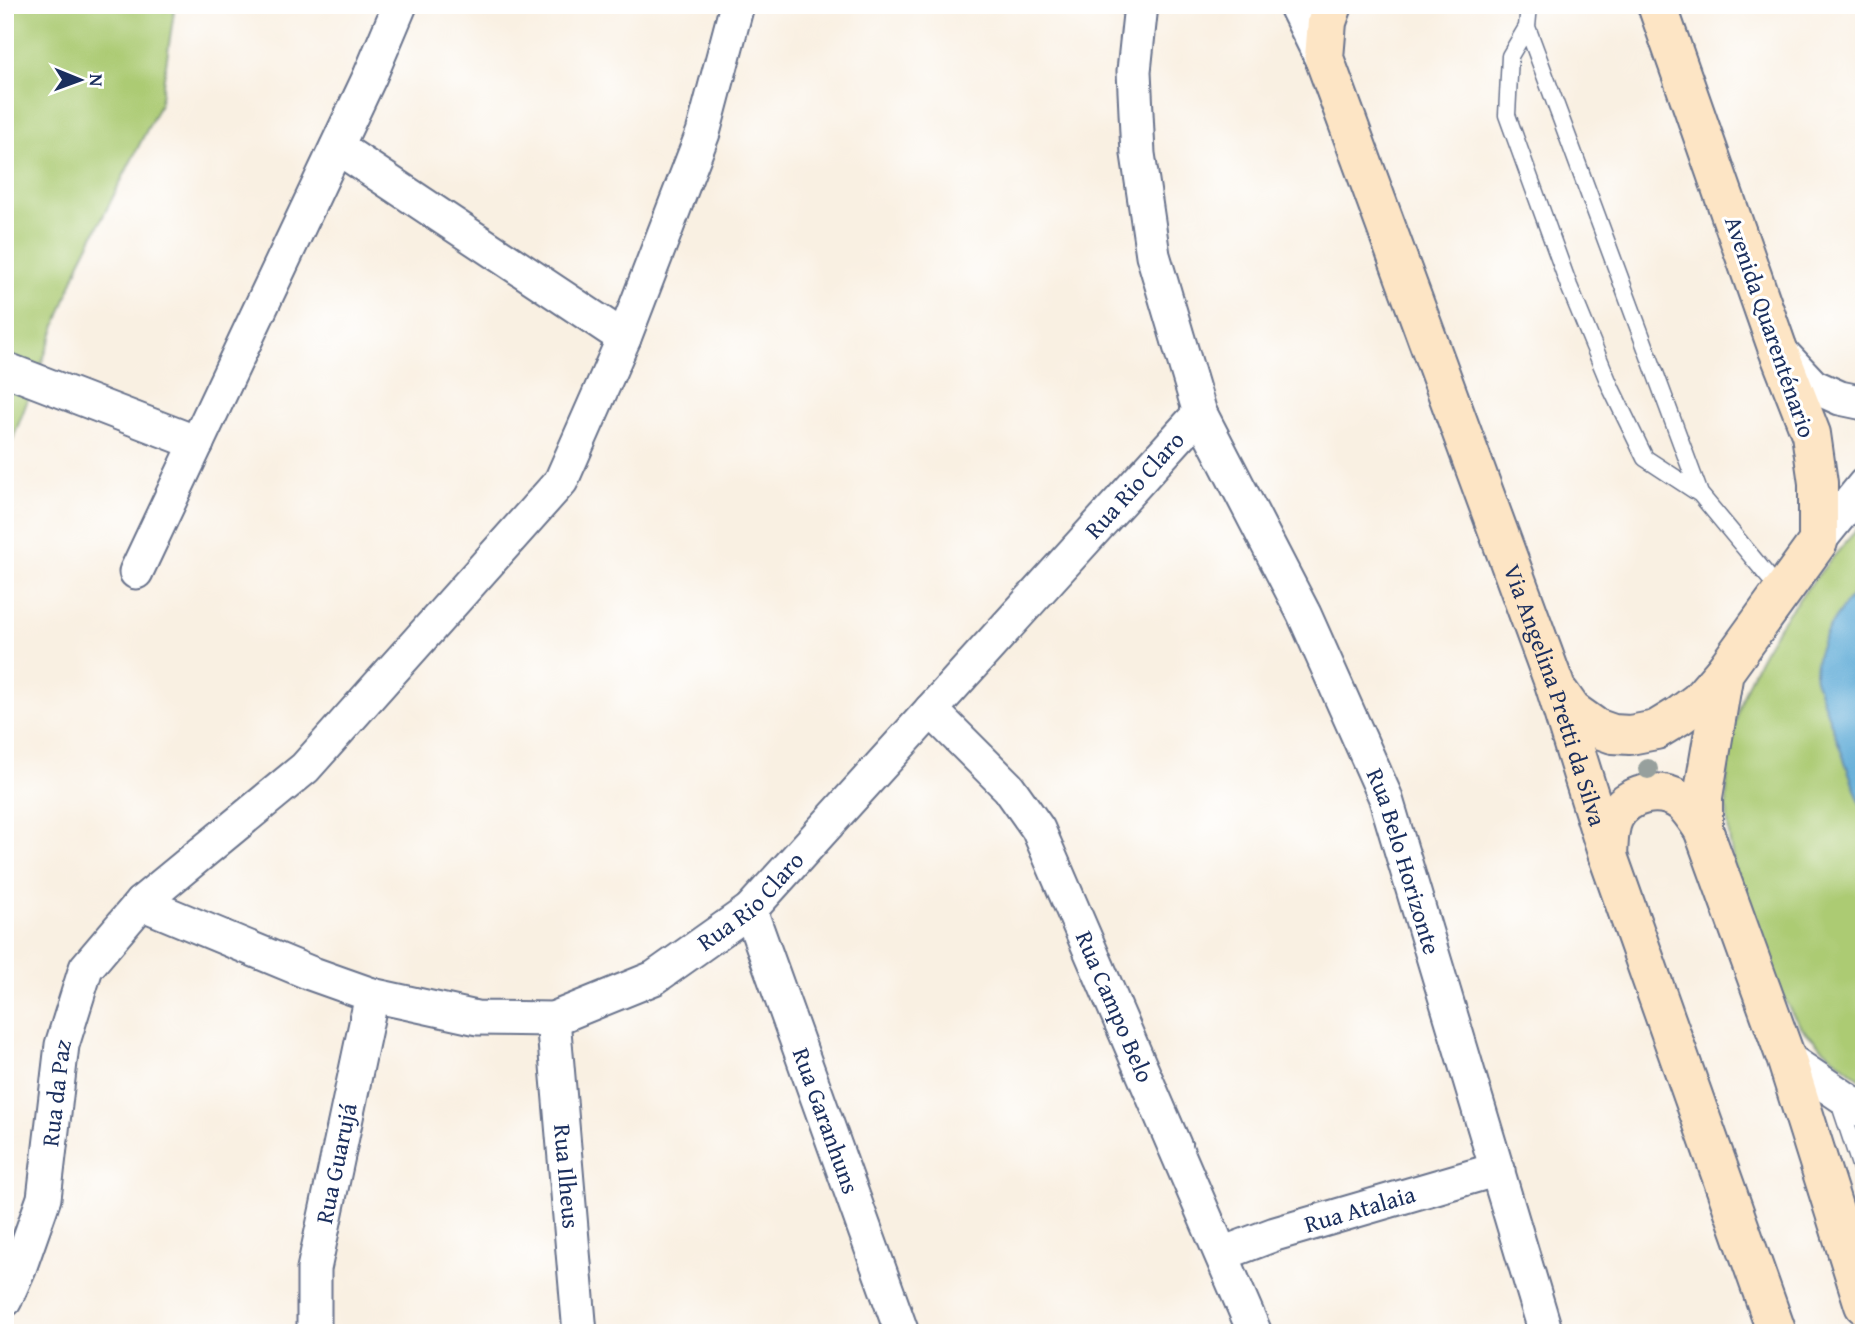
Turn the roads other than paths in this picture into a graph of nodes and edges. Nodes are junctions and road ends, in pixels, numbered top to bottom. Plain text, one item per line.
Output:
1 (400, 5) edge
2 (737, 5) edge
3 (1141, 5) edge
4 (1298, 5) edge
5 (1333, 5) edge
6 (1529, 5) edge
7 (1657, 5) edge
8 (1527, 27) junction
9 (1324, 58) junction
10 (337, 147) junction
11 (624, 338) junction
12 (1777, 347) junction
13 (5, 369) edge
14 (1864, 403) edge
15 (1200, 413) junction
16 (197, 443) junction
17 (1864, 485) edge
18 (1700, 494) junction
19 (1818, 542) junction
20 (136, 572) dead end
21 (1782, 593) junction
22 (1724, 672) junction
23 (1554, 683) junction
24 (931, 710) junction
25 (1703, 828) junction
26 (1608, 856) junction
27 (141, 903) junction
28 (750, 911) junction
29 (372, 995) junction
30 (553, 1019) junction
31 (1786, 1058) junction
32 (1835, 1091) junction
33 (1864, 1111) edge
34 (1498, 1169) junction
35 (1864, 1177) edge
36 (1223, 1254) junction
37 (5, 1300) edge
38 (1864, 1305) edge
39 (1251, 1332) edge
40 (314, 1333) edge
41 (580, 1333) edge
42 (902, 1333) edge
43 (1546, 1333) edge
44 (1777, 1333) edge

1 - 10 street
2 - 11 street, Rua da Paz
3 - 15 street, Rua Belo Horizonte
4 - 9 street
5 - 9 main road
6 - 8 lane
7 - 12 main road, Avenida Quarenténario
8 - 18 lane
8 - 18 lane
9 - 23 main road, Via Angelina Pretti da Silva
10 - 11 street
10 - 16 street
11 - 27 street, Rua da Paz
12 - 14 street
12 - 19 main road, Avenida Quarenténario
13 - 16 street
15 - 24 street, Rua Rio Claro
15 - 34 street, Rua Belo Horizonte
16 - 20 street
17 - 19 street
18 - 21 lane
19 - 21 main road
21 - 22 main road
22 - 23 main road
22 - 25 main road
23 - 26 main road, Via Angelina Pretti da Silva
24 - 28 street, Rua Rio Claro
24 - 36 street, Rua Campo Belo
25 - 26 main road
25 - 31 main road
26 - 44 main road, Via Angelina Pretti da Silva
27 - 29 street, Rua Rio Claro
27 - 37 street, Rua da Paz
28 - 30 street, Rua Rio Claro
28 - 42 street, Rua Garanhuns
29 - 30 street, Rua Rio Claro
29 - 40 street, Rua Guarujá
30 - 41 street, Rua Ilheus
31 - 32 street
31 - 38 main road
32 - 33 street
32 - 35 lane
34 - 36 street, Rua Atalaia
34 - 43 street, Rua Belo Horizonte
36 - 39 street, Rua Campo Belo

